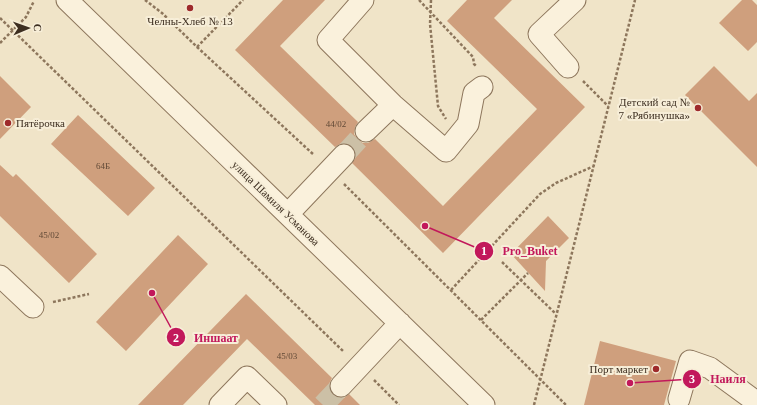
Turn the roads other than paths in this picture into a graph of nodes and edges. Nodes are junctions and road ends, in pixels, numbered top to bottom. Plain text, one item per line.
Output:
1 (67, 0) edge
2 (363, 0) edge
3 (575, 0) edge
4 (568, 67) road end
5 (481, 78) road end
6 (393, 105) junction
7 (366, 131) tunnel mouth
8 (337, 162) tunnel mouth
9 (288, 214) junction
10 (0, 276) edge
11 (33, 307) road end
12 (400, 323) junction
13 (341, 386) tunnel mouth
14 (750, 398) edge
15 (679, 399) dead end
16 (220, 405) edge
17 (276, 405) edge
18 (484, 405) edge

1 - 9 street, улица Шамиля Усманова
2 - 6 street
3 - 4 street
5 - 6 street
6 - 7 street
8 - 9 street
9 - 12 street, улица Шамиля Усманова
10 - 11 street
12 - 13 street
12 - 18 street, улица Шамиля Усманова
14 - 15 street
16 - 17 street

